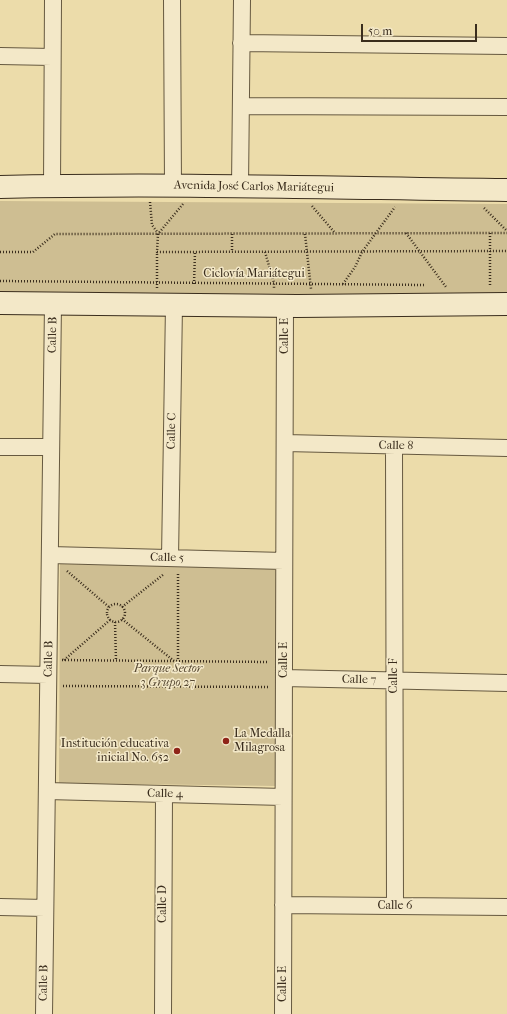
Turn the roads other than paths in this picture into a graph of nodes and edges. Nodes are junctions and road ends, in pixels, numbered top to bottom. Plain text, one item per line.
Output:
1 (52, 0) edge
2 (172, 0) edge
3 (242, 0) edge
4 (242, 43) junction
5 (507, 46) edge
6 (0, 56) edge
7 (52, 57) junction
8 (241, 106) junction
9 (507, 108) edge
10 (52, 186) junction
11 (173, 186) junction
12 (240, 186) junction
13 (0, 187) edge
14 (507, 190) edge
15 (493, 293) edge
16 (0, 303) edge
17 (53, 304) junction
18 (175, 305) junction
19 (280, 305) junction
20 (285, 444) junction
21 (394, 446) junction
22 (0, 447) edge
23 (51, 447) junction
24 (507, 448) edge
25 (50, 555) junction
26 (284, 560) junction
27 (175, 562) junction
28 (58, 665) junction
29 (0, 674) edge
30 (394, 681) junction
31 (284, 683) junction
32 (507, 683) edge
33 (47, 791) junction
34 (164, 794) junction
35 (284, 796) junction
36 (283, 906) junction
37 (395, 906) junction
38 (0, 907) edge
39 (507, 907) edge
40 (45, 908) junction
41 (44, 1014) edge
42 (163, 1014) edge
43 (283, 1014) edge

1 - 7 street
2 - 11 street
3 - 4 street
4 - 5 street
4 - 8 street
6 - 7 street
7 - 10 street
8 - 9 street
8 - 12 street
10 - 11 main road, Avenida José Carlos Mariátegui
10 - 13 main road, Avenida José Carlos Mariátegui
11 - 12 main road, Avenida José Carlos Mariátegui
12 - 14 main road, Avenida José Carlos Mariátegui
15 - 19 main road
16 - 17 main road
17 - 18 main road
17 - 23 street, Calle B
18 - 19 main road
18 - 27 street, Calle C
19 - 20 street, Calle E
20 - 21 street, Calle 8
20 - 26 street, Calle E
21 - 24 street, Calle 8
21 - 30 street, Calle F
22 - 23 street
23 - 25 street, Calle B
25 - 27 street, Calle 5
25 - 28 street, Calle B
26 - 27 street, Calle 5
26 - 31 street, Calle E
28 - 29 street
28 - 33 street, Calle B
30 - 31 street, Calle 7
30 - 32 street, Calle 7
30 - 37 street, Calle F
31 - 35 street, Calle E
33 - 34 street, Calle 4
33 - 40 street, Calle B
34 - 35 street, Calle 4
34 - 42 street, Calle D
35 - 36 street, Calle E
36 - 37 street, Calle 6
36 - 43 street, Calle E
37 - 39 street, Calle 6
38 - 40 street
40 - 41 street, Calle B

